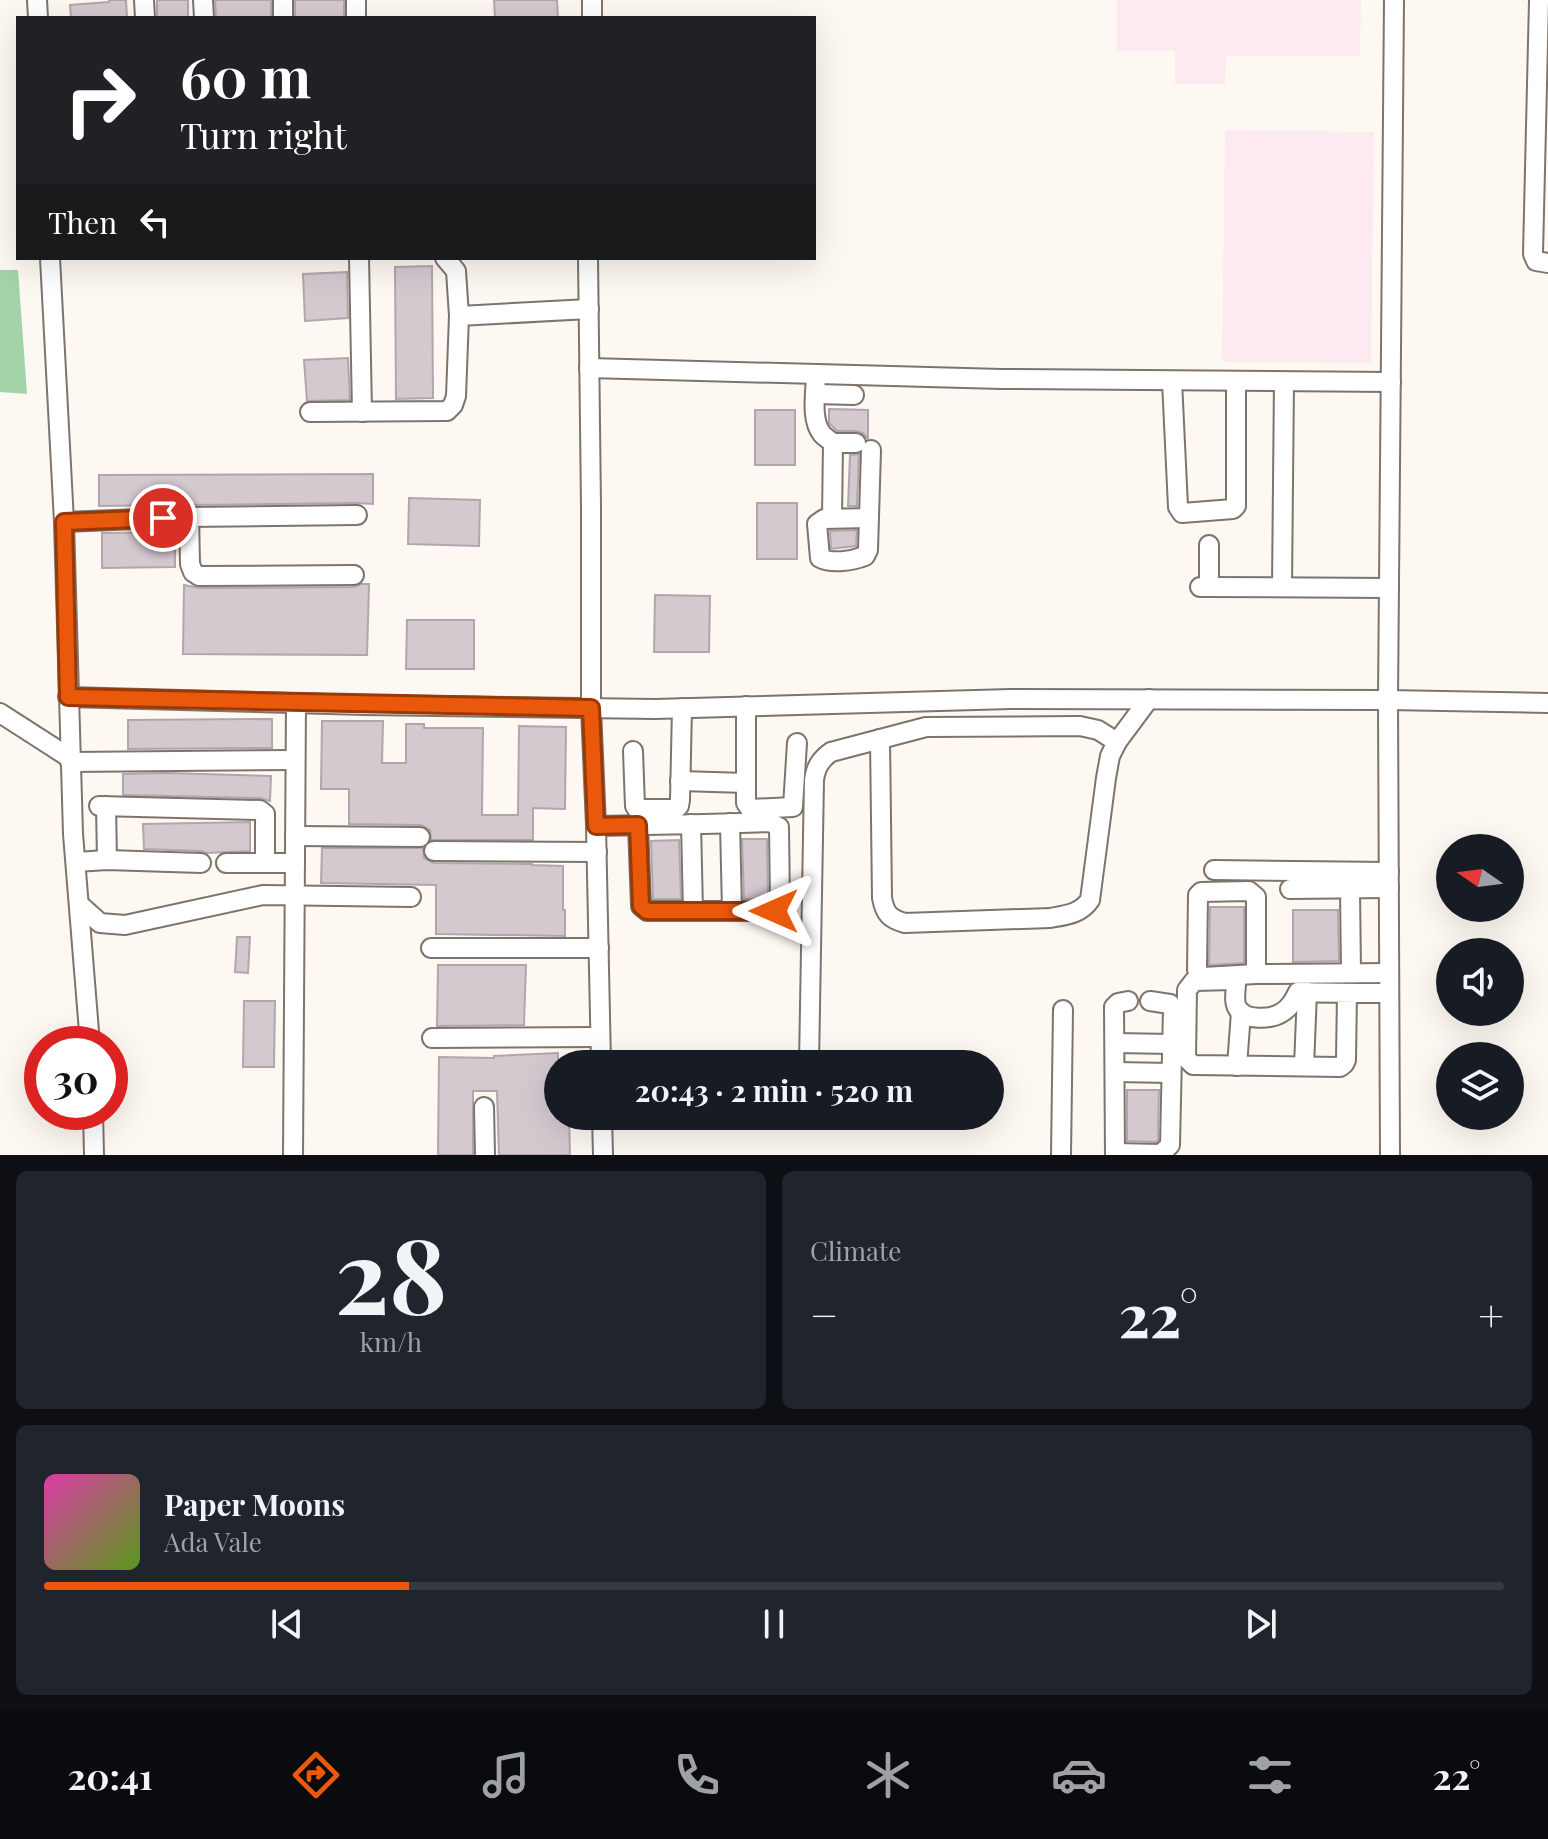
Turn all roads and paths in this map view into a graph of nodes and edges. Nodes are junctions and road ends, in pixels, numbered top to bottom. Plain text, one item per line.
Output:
1 (1394, 0) edge
2 (1539, 0) edge
3 (1543, 36) edge
4 (1542, 94) edge
5 (1542, 149) edge
6 (1541, 204) edge
7 (50, 260) edge
8 (359, 260) edge
9 (447, 260) edge
10 (588, 260) edge
11 (1548, 263) edge
12 (589, 309) junction
13 (459, 316) junction
14 (589, 368) junction
15 (816, 374) junction
16 (1172, 381) junction
17 (1236, 382) junction
18 (1284, 382) junction
19 (1391, 382) junction
20 (816, 394) junction
21 (854, 395) dead end
22 (310, 412) dead end
23 (362, 412) junction
24 (833, 443) junction
25 (357, 515) dead end
26 (189, 517) junction
27 (832, 518) junction
28 (868, 518) junction
29 (64, 522) junction
30 (1209, 545) dead end
31 (354, 575) dead end
32 (1282, 586) junction
33 (1389, 588) junction
34 (68, 697) junction
35 (1149, 699) junction
36 (1388, 700) junction
37 (296, 703) junction
38 (1548, 703) edge
39 (746, 706) junction
40 (591, 708) junction
41 (682, 708) junction
42 (0, 713) edge
43 (880, 739) junction
44 (1117, 742) junction
45 (797, 743) dead end
46 (633, 751) dead end
47 (70, 760) junction
48 (295, 760) junction
49 (680, 781) junction
50 (746, 783) junction
51 (730, 823) junction
52 (691, 824) junction
53 (638, 825) junction
54 (596, 826) junction
55 (295, 836) junction
56 (420, 837) dead end
57 (434, 851) dead end
58 (597, 852) junction
59 (107, 860) junction
60 (76, 862) junction
61 (201, 863) dead end
62 (226, 863) dead end
63 (265, 863) junction
64 (295, 863) junction
65 (1214, 870) dead end
66 (1389, 880) junction
67 (1290, 889) dead end
68 (1350, 889) junction
69 (294, 896) junction
70 (411, 897) dead end
71 (81, 906) junction
72 (693, 911) junction
73 (732, 911) junction
74 (431, 948) dead end
75 (599, 948) junction
76 (1351, 973) junction
77 (1389, 973) junction
78 (1256, 974) junction
79 (1307, 992) junction
80 (1347, 993) junction
81 (1389, 993) junction
82 (1128, 1001) dead end
83 (1150, 1001) dead end
84 (1063, 1010) dead end
85 (1241, 1012) junction
86 (89, 1026) edge
87 (600, 1037) junction
88 (432, 1038) dead end
89 (1115, 1043) junction
90 (1172, 1044) junction
91 (600, 1050) edge
92 (809, 1050) edge
93 (1237, 1066) junction
94 (1304, 1066) junction
95 (1115, 1072) junction
96 (1171, 1073) junction
97 (484, 1107) dead end
98 (93, 1130) edge
99 (602, 1130) edge
100 (1115, 1154) edge
101 (94, 1155) edge
102 (293, 1155) edge
103 (485, 1155) edge
104 (603, 1155) edge
105 (1061, 1155) edge
106 (1390, 1155) edge

1 - 19 street
2 - 3 street
3 - 4 street
4 - 5 street
5 - 6 street
6 - 11 street
7 - 29 street
8 - 23 street
9 - 13 street
10 - 12 street
12 - 13 street
12 - 14 street
13 - 23 street
14 - 15 street
14 - 40 street
15 - 16 street
15 - 20 street
16 - 17 street
16 - 17 street
17 - 18 street
18 - 19 street
18 - 32 street
19 - 33 street
20 - 21 street
20 - 24 street
22 - 23 street
24 - 27 street
24 - 28 street
25 - 26 street
26 - 29 street
26 - 31 street
27 - 28 street
27 - 28 street
29 - 34 street
30 - 32 street
32 - 33 street
33 - 36 street
34 - 37 street
34 - 47 street
35 - 36 street
35 - 39 street
35 - 44 street
36 - 38 street
36 - 66 street
37 - 40 street
37 - 48 street
39 - 41 street
39 - 50 street
40 - 41 street
40 - 54 street
41 - 49 street
42 - 47 street
43 - 44 street
43 - 44 street
43 - 92 street
45 - 50 street
46 - 49 street
47 - 48 street
47 - 60 street
48 - 55 street
49 - 50 street
51 - 52 street
51 - 73 street
51 - 73 street
52 - 53 street
52 - 72 street
53 - 54 street
53 - 72 street
54 - 58 street
55 - 56 street
55 - 64 street
57 - 58 street
58 - 75 street
59 - 60 street
59 - 61 street
59 - 63 street
60 - 71 street
62 - 63 street
63 - 64 street
64 - 69 street
65 - 66 street
66 - 68 street
66 - 77 street
67 - 68 street
68 - 76 street
69 - 70 street
69 - 71 street
69 - 102 street
71 - 86 street
72 - 73 street
74 - 75 street
75 - 87 street
76 - 77 street
76 - 78 street
77 - 81 street
78 - 78 street
79 - 80 street
79 - 85 street
79 - 94 street
80 - 81 street
80 - 94 street
81 - 106 street
82 - 89 street
83 - 90 street
84 - 105 street
85 - 93 street
85 - 93 street
87 - 88 street
87 - 91 street
89 - 90 street
89 - 95 street
90 - 96 street
93 - 94 street
95 - 96 street
95 - 100 street
96 - 100 street
97 - 103 street
98 - 101 street
99 - 104 street

